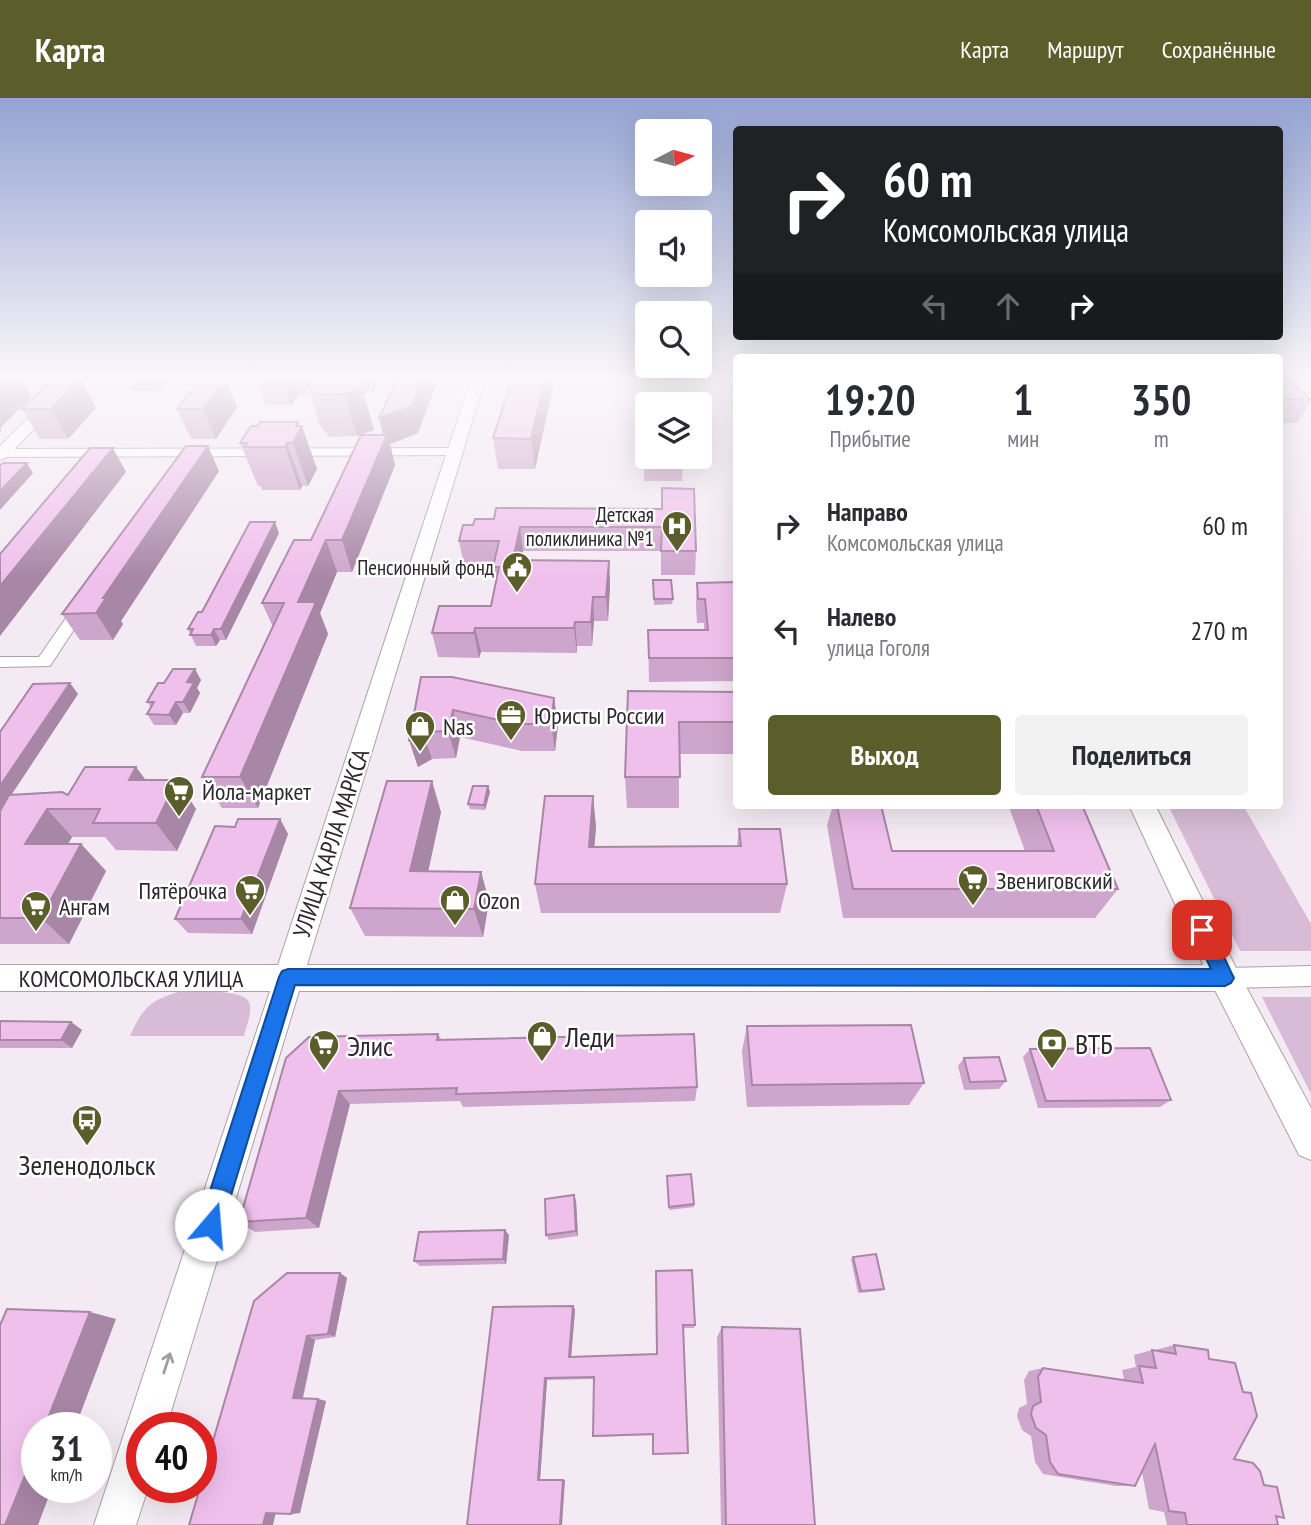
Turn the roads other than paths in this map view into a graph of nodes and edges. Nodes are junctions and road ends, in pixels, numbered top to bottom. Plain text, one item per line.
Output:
1 (456, 446) edge
2 (454, 452) junction
3 (1, 454) edge
4 (90, 593) edge
5 (0, 662) edge
6 (1144, 809) edge
7 (1311, 976) edge
8 (288, 977) junction
9 (0, 978) edge
10 (1225, 978) junction
11 (1311, 1143) edge
12 (151, 1412) edge
13 (126, 1491) edge
14 (115, 1525) edge

1 - 2 street, УЛИЦА КАРЛА МАРКСА
2 - 3 street
2 - 8 street, УЛИЦА КАРЛА МАРКСА
4 - 5 street
6 - 10 main road
7 - 10 street, КОМСОМОЛЬСКАЯ УЛИЦА
8 - 9 street, КОМСОМОЛЬСКАЯ УЛИЦА
8 - 10 street, КОМСОМОЛЬСКАЯ УЛИЦА
12 -> 8 street, УЛИЦА КАРЛА МАРКСА
10 - 11 main road
13 - 14 street

